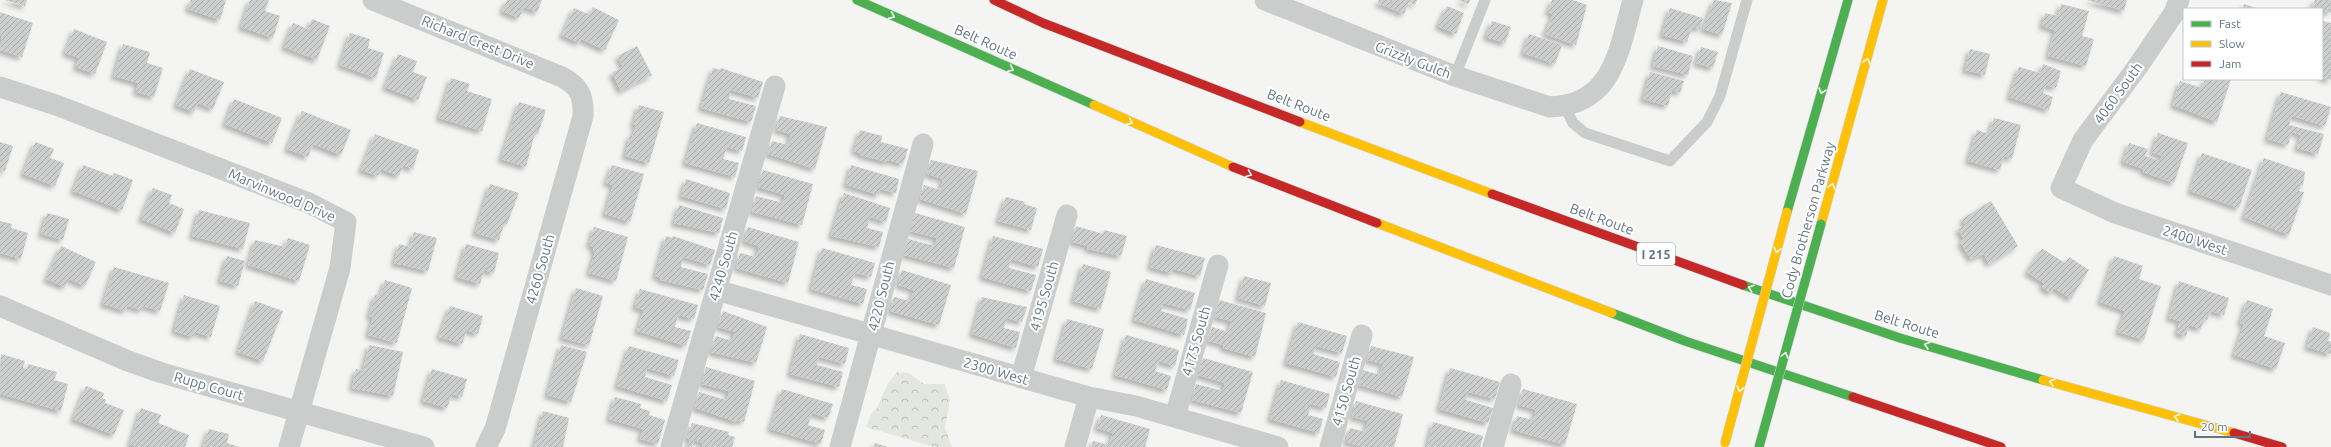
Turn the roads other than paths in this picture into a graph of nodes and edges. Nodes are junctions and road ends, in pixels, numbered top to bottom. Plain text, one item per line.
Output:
1 (373, 0) edge
2 (857, 0) edge
3 (994, 0) edge
4 (1005, 0) edge
5 (1265, 0) edge
6 (1485, 0) edge
7 (1633, 0) edge
8 (1747, 0) edge
9 (1848, 0) edge
10 (1884, 0) edge
11 (2179, 0) edge
12 (1043, 23) junction
13 (1455, 76) junction
14 (775, 86) dead end
15 (0, 87) edge
16 (579, 90) joint
17 (1565, 106) junction
18 (923, 144) dead end
19 (2061, 188) joint
20 (1067, 215) dead end
21 (1218, 265) dead end
22 (2330, 283) edge
23 (716, 290) junction
24 (0, 306) edge
25 (872, 335) junction
26 (1362, 335) dead end
27 (1021, 378) junction
28 (1511, 384) dead end
29 (1089, 397) junction
30 (299, 412) junction
31 (1175, 417) junction
32 (1724, 445) edge
33 (289, 447) edge
34 (424, 447) edge
35 (486, 447) edge
36 (671, 447) edge
37 (840, 447) edge
38 (1075, 447) edge
39 (1278, 447) edge
40 (1330, 447) edge
41 (1493, 447) edge
42 (1759, 447) edge
43 (2001, 447) edge
44 (2282, 447) edge

1 - 16 street, Richard Crest Drive
2 -> 43 main road, Belt Route
3 - 12 main road, Belt Route / I 215
4 - 12 main road
5 - 13 street, Grizzly Gulch
6 - 13 lane
7 - 17 street
8 - 17 lane
9 -> 32 main road, Cody Brotherson Parkway, bridge
42 -> 10 main road, Cody Brotherson Parkway, bridge
11 - 19 street, 4060 South
44 -> 12 main road, Belt Route / I 215
13 - 17 street, Grizzly Gulch
14 - 23 street, 4240 South
15 - 30 street, Marvinwood Drive
16 - 35 street, 4260 South
18 - 25 street, 4220 South
19 - 22 street, 2400 West
20 - 27 street, 4195 South
21 - 31 street, 4175 South
23 - 25 street, 2300 West
23 - 36 street, 4240 South
24 - 30 street, Rupp Court
25 - 27 street, 2300 West
25 - 37 street, 4220 South
26 - 40 street, 4150 South
27 - 29 street, 2300 West
28 - 41 street
29 - 31 street, 2300 West
29 - 38 street
30 - 33 street, Marvinwood Drive
30 - 34 street, Rupp Court
31 - 39 street, 2300 West

